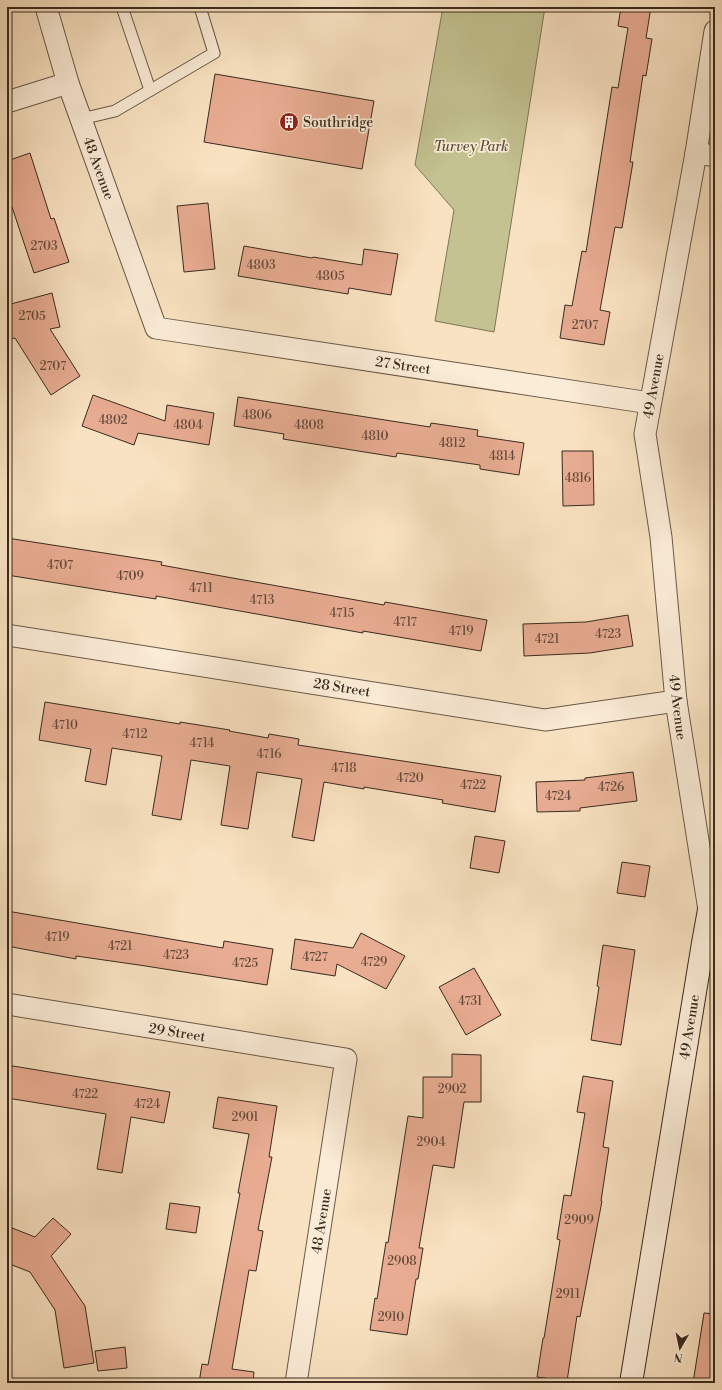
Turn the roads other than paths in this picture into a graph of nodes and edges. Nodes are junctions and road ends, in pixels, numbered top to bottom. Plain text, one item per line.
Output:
1 (46, 7) edge
2 (122, 7) edge
3 (200, 7) edge
4 (715, 31) edge
5 (68, 83) junction
6 (150, 90) junction
7 (7, 102) edge
8 (81, 119) junction
9 (705, 154) edge
10 (156, 328) joint
11 (650, 403) junction
12 (7, 635) edge
13 (676, 701) junction
14 (712, 910) edge
15 (7, 1004) edge
16 (346, 1059) joint
17 (296, 1383) edge
18 (631, 1383) edge

1 - 5 street, 48 Avenue
2 - 6 lane
3 - 6 lane
4 - 9 street, 49 Avenue
5 - 7 street
5 - 8 street, 48 Avenue
6 - 8 lane
8 - 10 street, 48 Avenue
9 - 11 street, 49 Avenue
10 - 11 street, 27 Street
11 - 13 street, 49 Avenue
12 - 13 street, 28 Street
13 - 14 street, 49 Avenue
14 - 18 street, 49 Avenue
15 - 16 street, 29 Street
16 - 17 street, 48 Avenue

